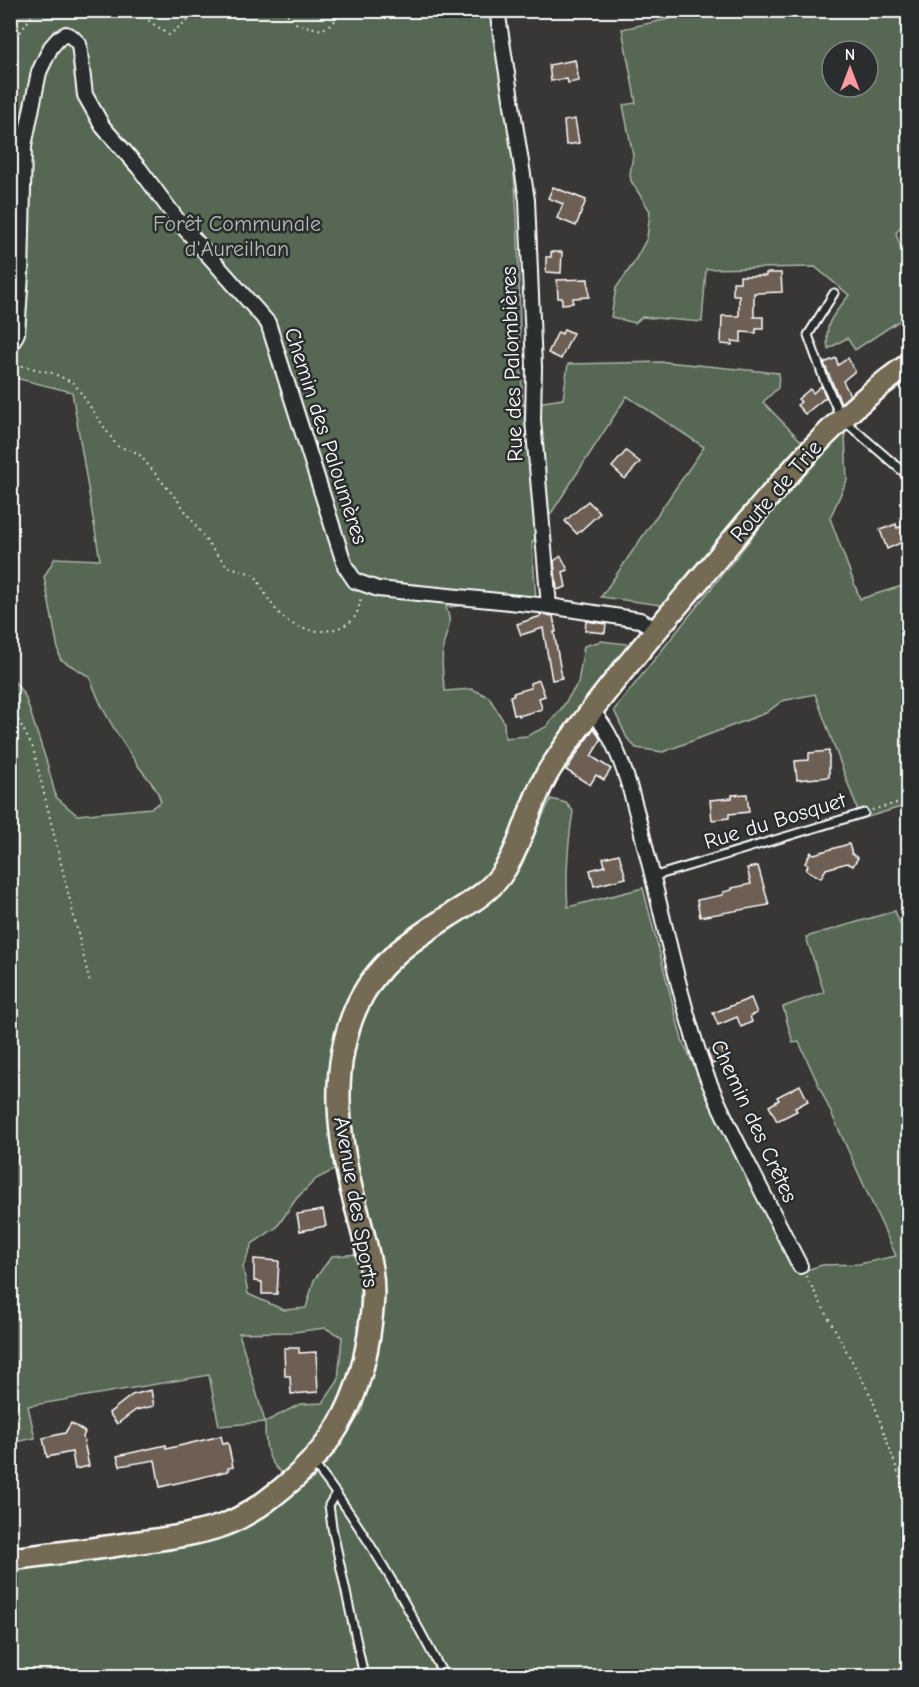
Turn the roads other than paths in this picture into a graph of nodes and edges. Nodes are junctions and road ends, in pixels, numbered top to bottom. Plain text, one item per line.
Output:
1 (497, 10) edge
2 (834, 293) dead end
3 (10, 347) edge
4 (909, 365) edge
5 (841, 418) junction
6 (909, 476) edge
7 (549, 606) junction
8 (657, 630) junction
9 (591, 711) junction
10 (864, 813) road end
11 (652, 877) junction
12 (800, 1266) road end
13 (312, 1462) junction
14 (336, 1494) junction
15 (10, 1559) edge
16 (364, 1677) edge
17 (444, 1677) edge

1 - 7 street, Rue des Palombières
2 - 5 lane
3 - 7 street, Chemin des Paloumères
4 - 5 main road, Route de Trie
5 - 6 lane
5 - 8 main road, Route de Trie
7 - 8 street
8 - 9 main road, Route de Trie
9 - 11 street, Chemin des Crêtes
9 - 13 main road, Avenue des Sports
10 - 11 lane, Rue du Bosquet
11 - 12 street, Chemin des Crêtes
13 - 14 lane
13 - 15 main road, Avenue des Sports
14 - 16 lane
14 - 17 lane

